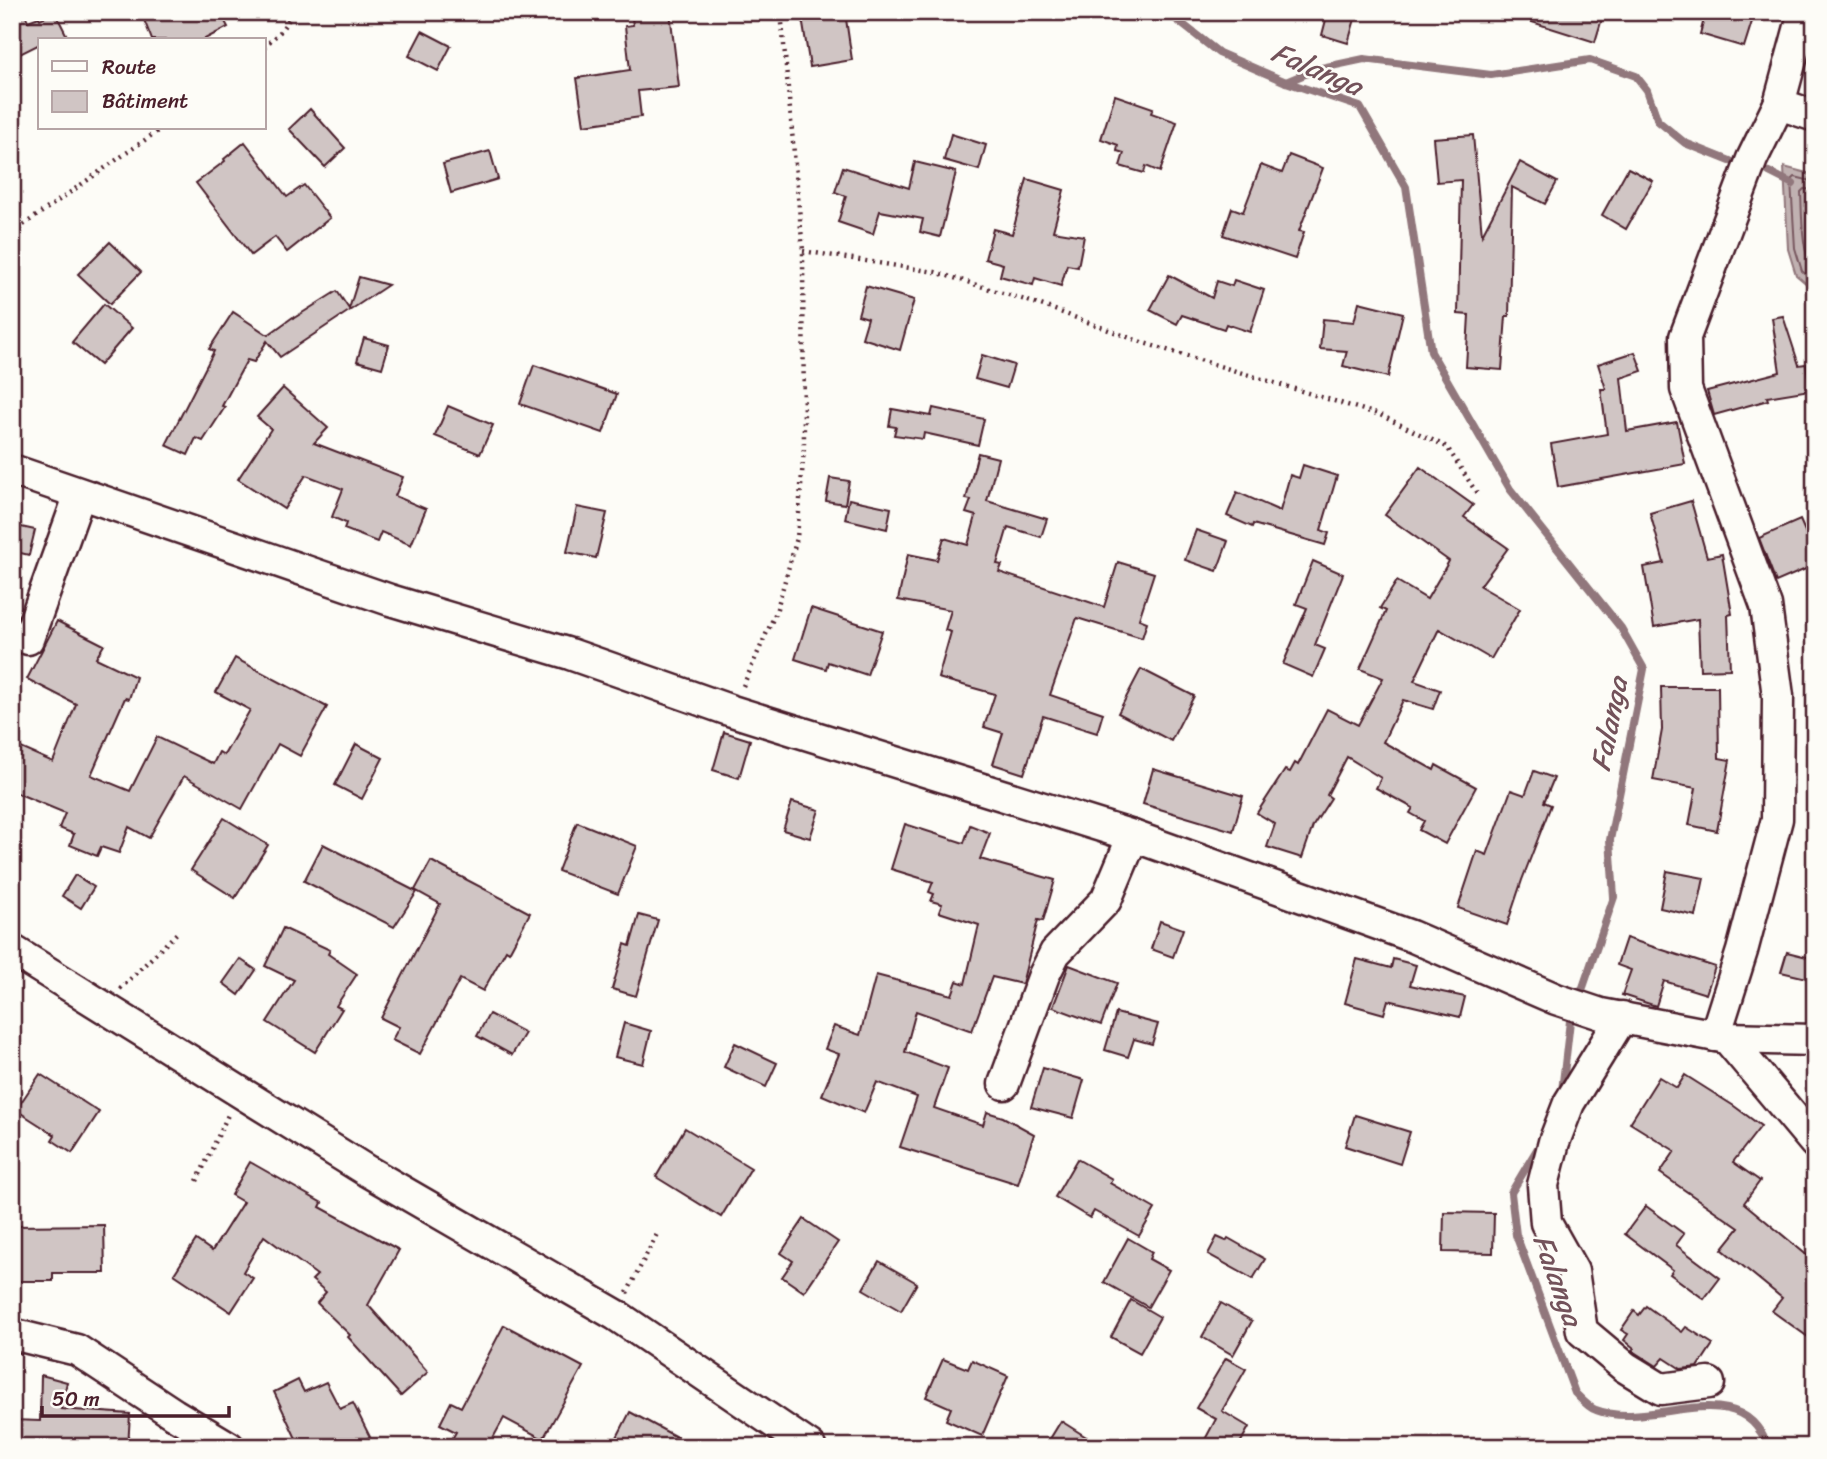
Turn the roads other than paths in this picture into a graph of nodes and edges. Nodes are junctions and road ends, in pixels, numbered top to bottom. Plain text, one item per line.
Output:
1 (1804, 12) edge
2 (1779, 104) junction
3 (1815, 116) edge
4 (12, 470) edge
5 (79, 494) junction
6 (28, 639) dead end
7 (1133, 836) junction
8 (12, 950) edge
9 (1612, 1016) junction
10 (1721, 1037) junction
11 (1815, 1040) edge
12 (1004, 1084) dead end
13 (1815, 1143) edge
14 (12, 1334) edge
15 (1709, 1383) dead end
16 (229, 1447) edge
17 (810, 1447) edge

1 - 2 street
2 - 3 street
2 - 10 street
4 - 5 street
5 - 6 street
5 - 7 street
7 - 9 street
7 - 12 street
8 - 17 street
9 - 10 street
9 - 15 street
10 - 11 street
10 - 13 street
14 - 16 street

